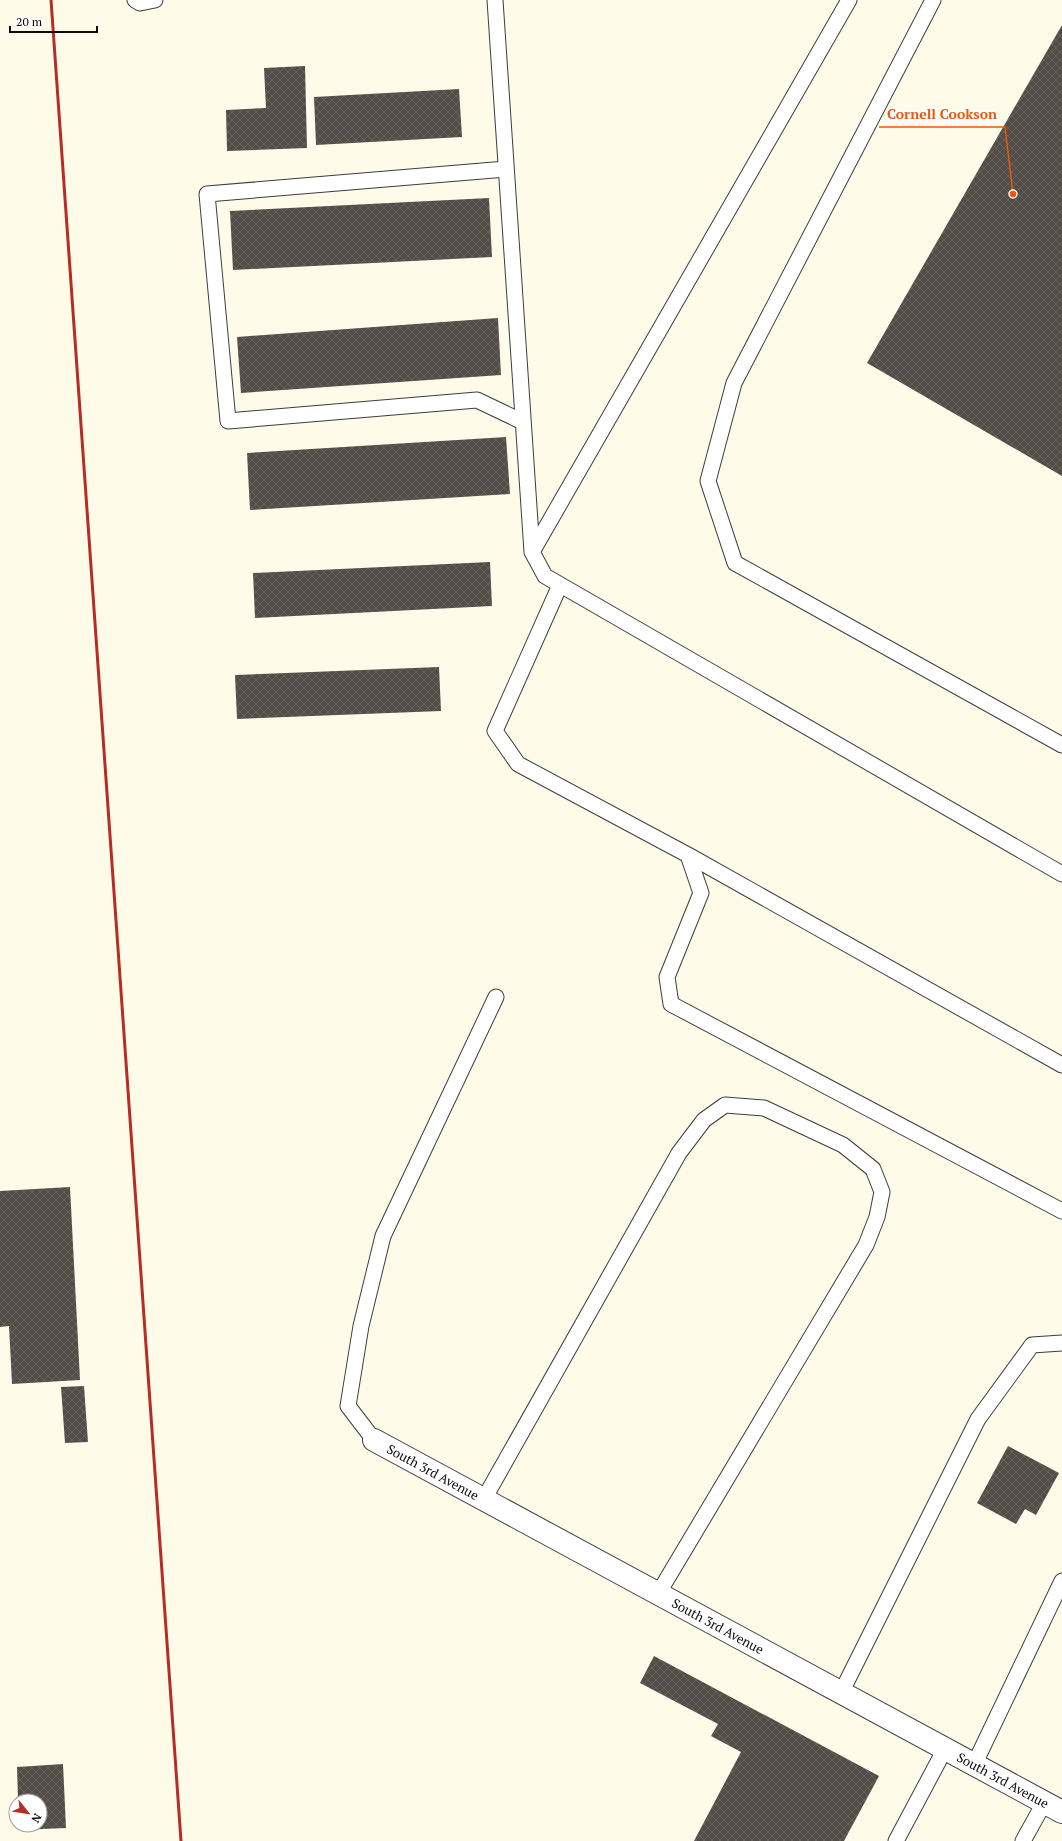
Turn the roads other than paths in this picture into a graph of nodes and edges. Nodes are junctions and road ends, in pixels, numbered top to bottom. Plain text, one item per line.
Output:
1 (136, 0) edge
2 (155, 0) edge
3 (495, 0) edge
4 (849, 0) edge
5 (933, 0) edge
6 (506, 168) junction
7 (523, 422) junction
8 (532, 552) junction
9 (560, 586) junction
10 (1062, 745) edge
11 (688, 856) junction
12 (1062, 874) edge
13 (496, 997) dead end
14 (1062, 1065) edge
15 (1062, 1211) edge
16 (1062, 1343) edge
17 (374, 1440) joint
18 (484, 1499) junction
19 (1062, 1581) edge
20 (658, 1594) junction
21 (841, 1693) junction
22 (945, 1749) junction
23 (974, 1765) junction
24 (1053, 1808) edge
25 (896, 1841) edge
26 (1023, 1841) edge

1 - 2 lane
3 - 6 lane
4 - 8 lane
5 - 10 lane
6 - 7 lane
6 - 7 lane
7 - 8 lane
8 - 9 lane
9 - 11 lane
9 - 12 lane
11 - 14 lane
11 - 15 lane
13 - 17 lane
16 - 21 lane
17 - 18 street, South 3rd Avenue
18 - 20 street, South 3rd Avenue
18 - 20 lane
19 - 23 lane
20 - 21 street, South 3rd Avenue
21 - 22 street, South 3rd Avenue
22 - 23 street, South 3rd Avenue
22 - 25 lane
23 - 24 street, South 3rd Avenue
24 - 26 lane

